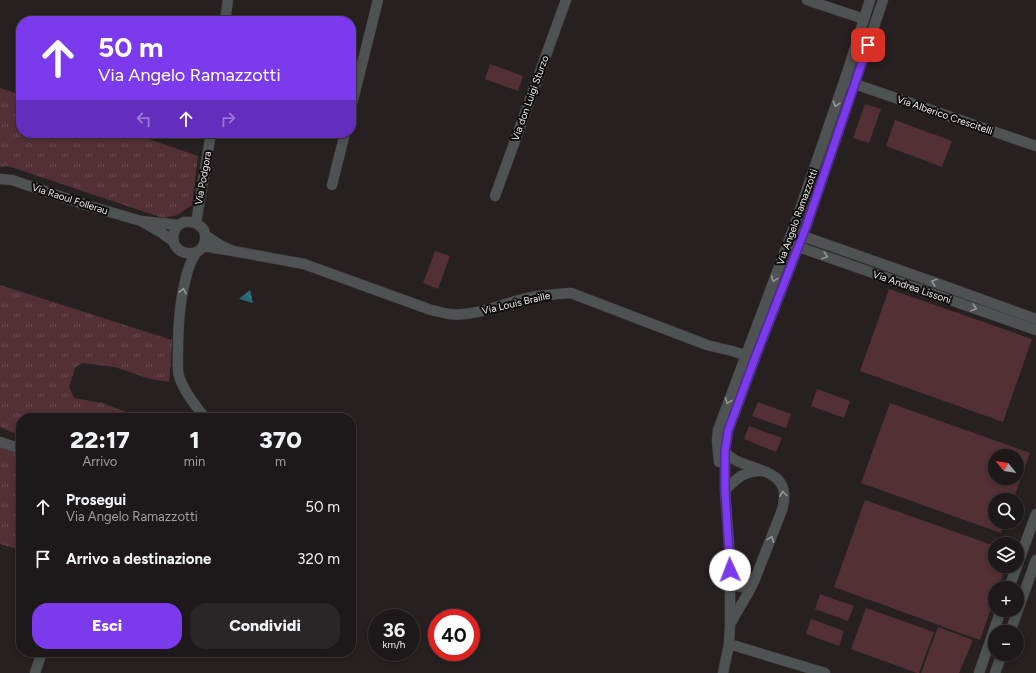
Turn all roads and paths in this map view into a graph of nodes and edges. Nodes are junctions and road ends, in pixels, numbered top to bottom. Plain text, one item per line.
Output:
1 (228, 0) edge
2 (378, 0) edge
3 (566, 0) edge
4 (807, 0) edge
5 (870, 0) edge
6 (883, 0) edge
7 (226, 16) edge
8 (864, 19) junction
9 (844, 81) junction
10 (855, 84) junction
11 (356, 88) edge
12 (210, 138) edge
13 (344, 138) edge
14 (1036, 146) edge
15 (0, 179) edge
16 (332, 185) dead end
17 (495, 196) dead end
18 (140, 221) junction
19 (196, 223) junction
20 (178, 225) junction
21 (792, 232) junction
22 (205, 235) junction
23 (803, 236) junction
24 (173, 241) junction
25 (788, 243) junction
26 (799, 247) junction
27 (199, 250) junction
28 (233, 251) junction
29 (1036, 319) edge
30 (1036, 330) edge
31 (750, 356) junction
32 (201, 413) edge
33 (0, 442) edge
34 (16, 447) edge
35 (725, 452) junction
36 (765, 471) junction
37 (725, 490) junction
38 (1036, 514) edge
39 (1036, 560) edge
40 (1012, 581) edge
41 (730, 582) junction
42 (753, 584) junction
43 (999, 617) edge
44 (730, 625) junction
45 (1013, 625) edge
46 (729, 644) junction
47 (40, 657) edge
48 (999, 661) edge
49 (35, 673) edge
50 (723, 673) edge
51 (825, 673) edge
52 (979, 673) edge
53 (995, 673) edge

1 - 7 street
2 - 11 street
3 - 17 street, Via don Luigi Sturzo
4 - 8 street
5 - 8 street, Via Angelo Ramazzotti
6 - 10 street, Via Angelo Ramazzotti
8 - 9 street, Via Angelo Ramazzotti
9 - 10 street, Via Alberico Crescitelli
9 -> 21 street, Via Angelo Ramazzotti
10 - 14 street, Via Alberico Crescitelli
10 - 23 street, Via Angelo Ramazzotti
12 - 19 street, Via Podgora
13 - 16 street
15 - 18 street, Via Raoul Follerau
18 - 20 street, Via Raoul Follerau
18 - 24 street, Via Raoul Follerau
19 - 20 street
19 - 22 street
20 - 24 street
21 - 23 street, Via Andrea Lissoni
21 - 25 street, Via Angelo Ramazzotti
22 - 27 street
22 - 28 street
23 - 26 street, Via Angelo Ramazzotti
29 -> 23 street, Via Andrea Lissoni
24 - 27 street
25 - 26 street, Via Andrea Lissoni
25 -> 31 street, Via Angelo Ramazzotti
26 -> 30 street, Via Andrea Lissoni
26 - 31 street, Via Angelo Ramazzotti
27 - 28 street
32 -> 27 street
28 - 31 street, Via Louis Braille
31 - 35 street, Via Angelo Ramazzotti
31 -> 37 street, Via Angelo Ramazzotti
33 - 34 street
35 - 36 street
35 - 37 street, Via Angelo Ramazzotti
36 - 37 street
42 -> 36 street
37 - 41 street
38 - 40 street
39 - 45 street
41 - 42 street
41 - 44 street
42 - 44 street
43 - 52 street
44 - 46 street
46 - 50 street
46 - 51 street
47 - 49 street
48 - 53 street

